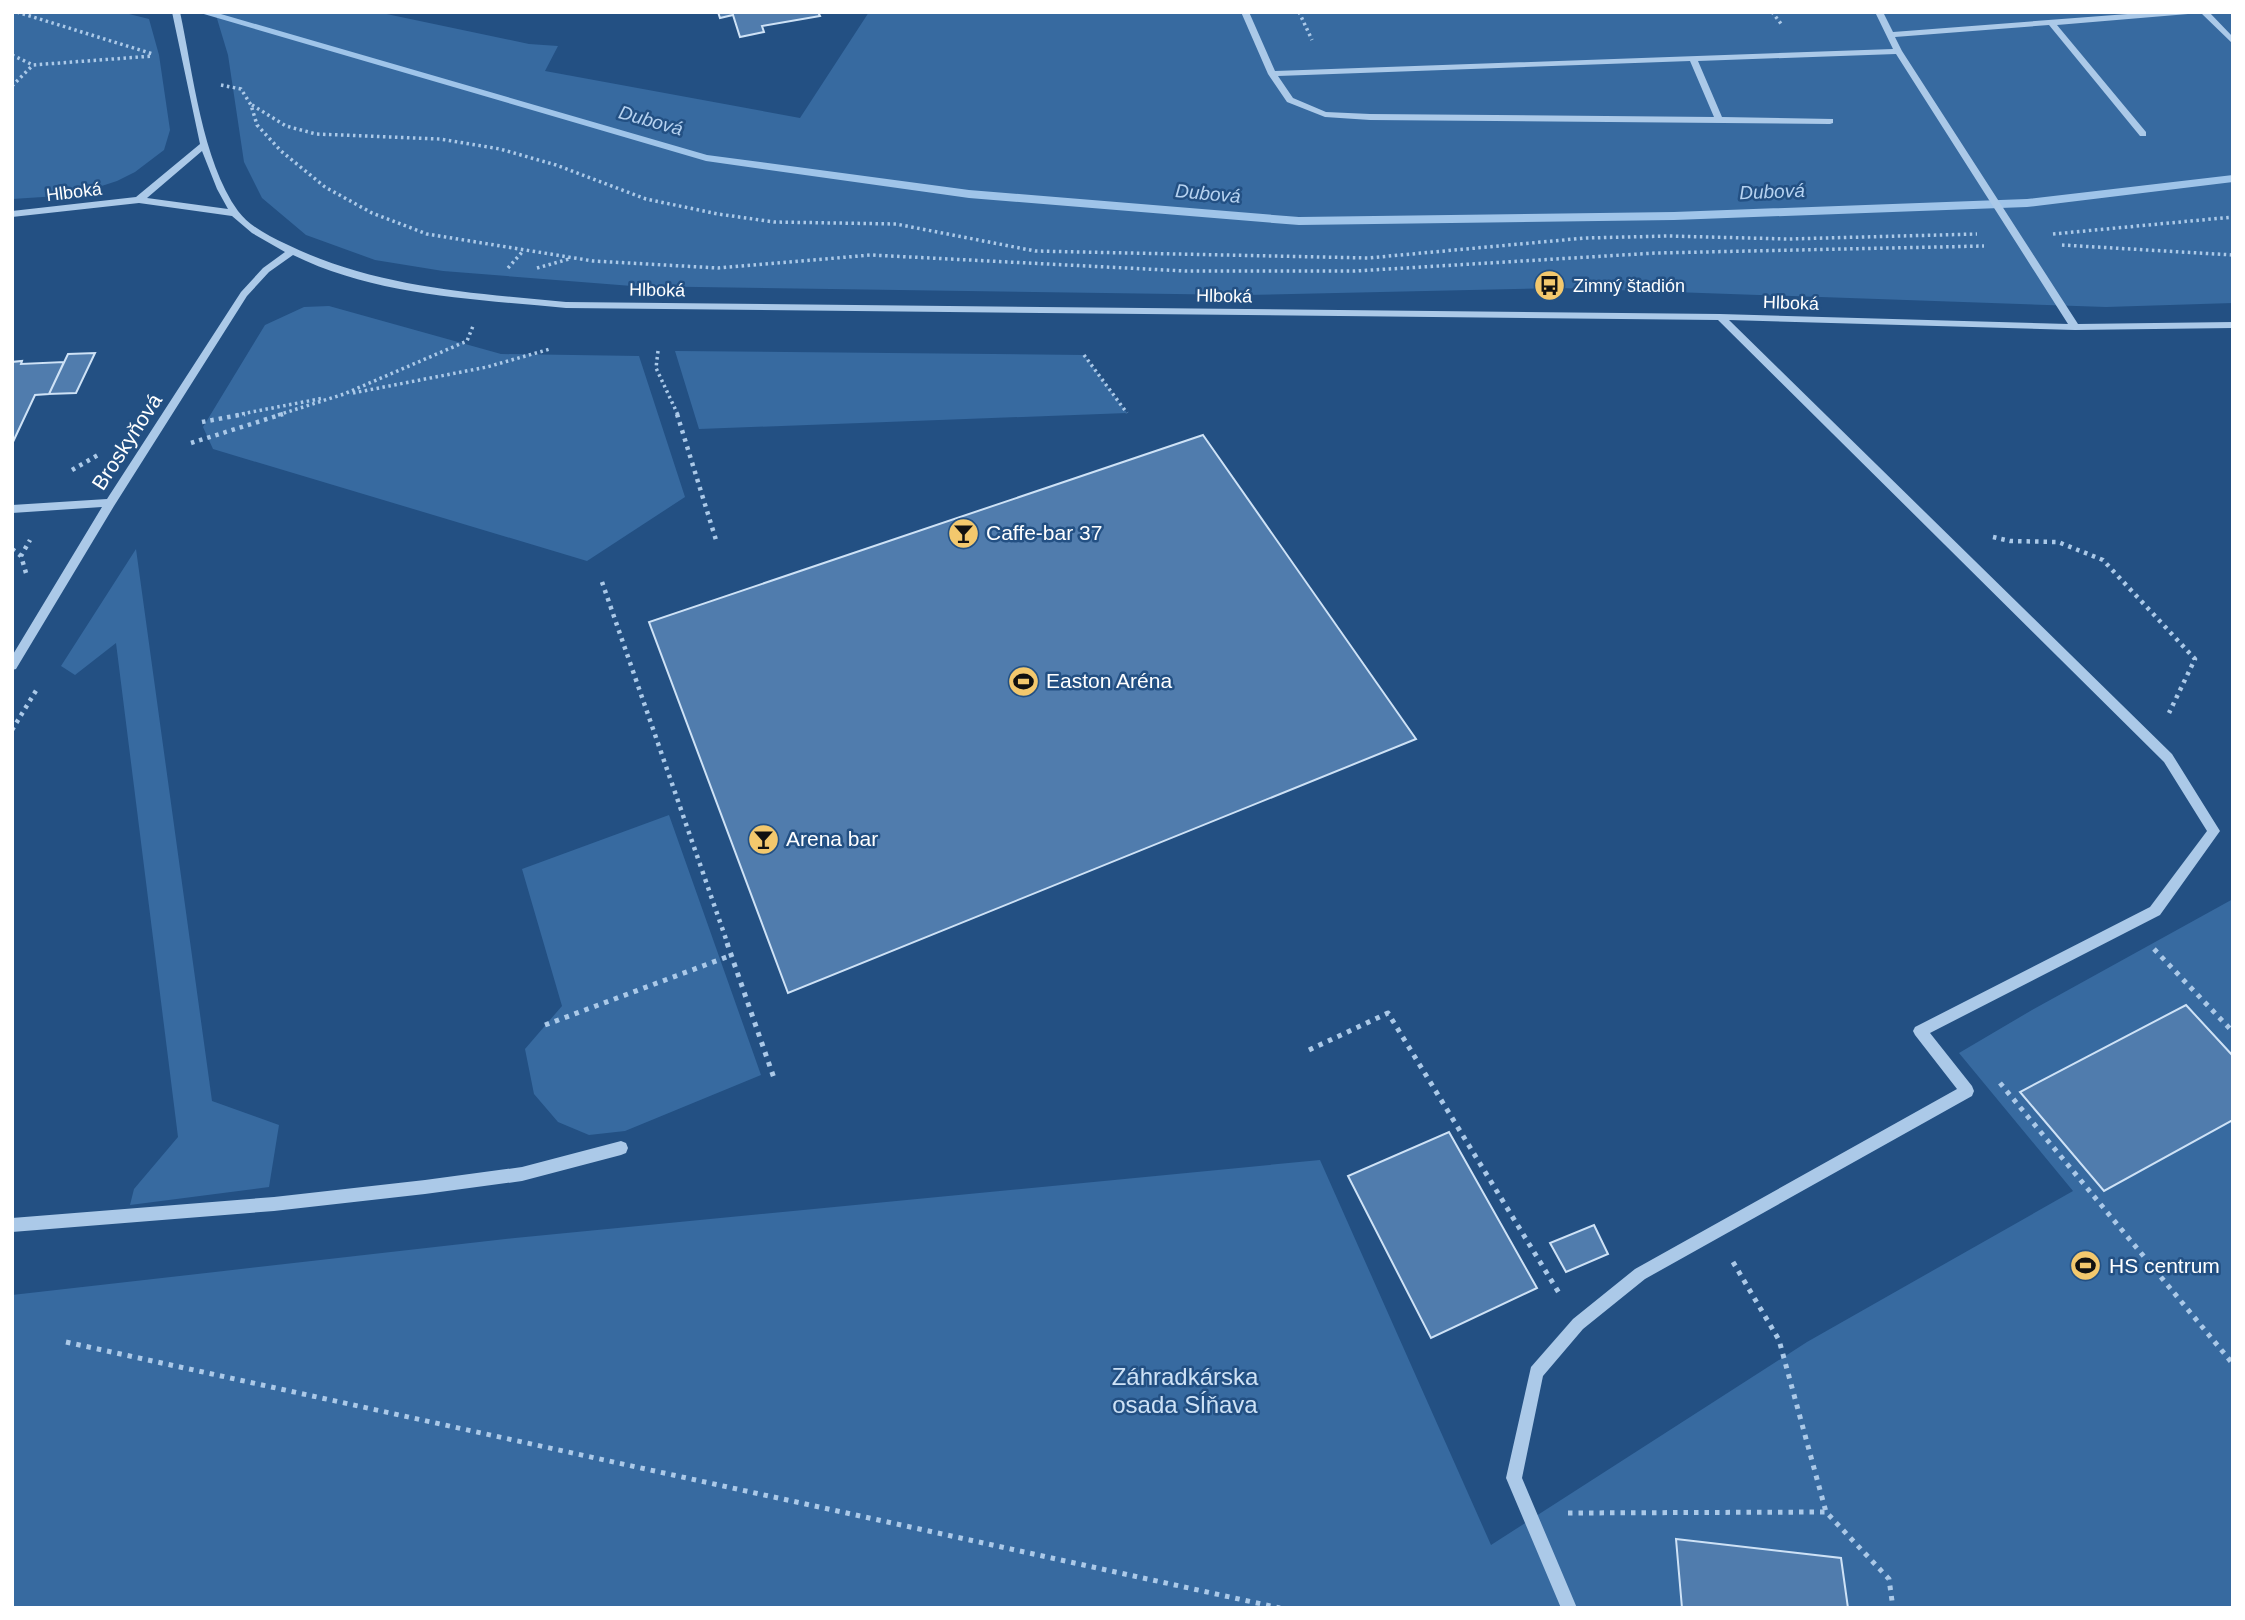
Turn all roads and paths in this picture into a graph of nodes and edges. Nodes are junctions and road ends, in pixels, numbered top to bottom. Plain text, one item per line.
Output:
1 (17, 12) edge
2 (176, 12) edge
3 (1245, 12) edge
4 (1879, 12) edge
5 (2188, 12) edge
6 (2204, 12) edge
7 (2052, 24) junction
8 (1890, 35) junction
9 (2233, 42) edge
10 (155, 43) dead end
11 (183, 43) joint
12 (1898, 51) junction
13 (12, 55) edge
14 (159, 55) junction
15 (1693, 58) junction
16 (33, 65) junction
17 (1272, 74) junction
18 (218, 84) dead end
19 (12, 86) edge
20 (251, 105) junction
21 (1719, 120) junction
22 (1829, 121) dead end
23 (2143, 134) dead end
24 (203, 146) junction
25 (139, 200) junction
26 (234, 213) junction
27 (12, 214) edge
28 (2233, 217) edge
29 (1985, 234) dead end
30 (2047, 234) dead end
31 (2022, 244) junction
32 (290, 252) junction
33 (2233, 255) edge
34 (1720, 317) junction
35 (2233, 325) edge
36 (2075, 327) junction
37 (467, 341) dead end
38 (550, 349) dead end
39 (658, 351) dead end
40 (1084, 355) dead end
41 (344, 394) junction
42 (1127, 413) dead end
43 (193, 424) dead end
44 (191, 443) dead end
45 (110, 503) junction
46 (12, 509) edge
47 (1986, 535) dead end
48 (716, 540) dead end
49 (12, 549) edge
50 (21, 556) dead end
51 (602, 582) dead end
52 (12, 666) edge
53 (2153, 744) junction
54 (2130, 924) junction
55 (732, 955) junction
56 (545, 1025) dead end
57 (2233, 1032) edge
58 (1309, 1050) dead end
59 (775, 1081) dead end
60 (1998, 1081) dead end
61 (621, 1148) dead end
62 (12, 1225) edge
63 (1716, 1234) junction
64 (1578, 1324) junction
65 (66, 1342) dead end
66 (2233, 1364) edge
67 (1826, 1512) junction
68 (1528, 1513) junction
69 (1280, 1608) edge
70 (1569, 1608) edge
71 (1893, 1608) edge

1 - 14 path
2 - 11 street
3 - 17 street
4 - 8 street
5 - 7 street
6 - 9 street
7 - 8 street
7 - 23 street
8 - 12 street
10 - 14 path
11 - 24 street, Hlboká
12 - 15 street
12 - 31 street
13 - 16 path
14 - 16 path
15 - 17 street
15 - 21 street
16 - 19 path
17 - 21 street
18 - 20 path
20 - 29 path
20 - 31 path
21 - 22 street
24 - 25 street
24 - 26 street, Hlboká
25 - 26 street, Hlboká
25 - 27 street, Hlboká
26 - 32 street, Hlboká
28 - 30 path
31 - 33 path
31 - 36 street
32 - 34 street, Hlboká
32 - 45 street, Broskyňová
34 - 36 street, Hlboká
34 - 53 street
35 - 36 street, Hlboká
37 - 41 path
38 - 41 path
39 - 48 path
40 - 42 path
41 - 43 path
41 - 44 path
45 - 46 street
45 - 52 street, Broskyňová
47 - 53 path
49 - 50 path
51 - 55 path
53 - 54 street
54 - 57 path
54 - 63 street
55 - 56 path
55 - 59 path
58 - 64 path
60 - 66 path
61 - 62 street
63 - 64 street
63 - 67 path
64 - 68 street
65 - 69 path
67 - 68 path
67 - 71 path
68 - 70 street

